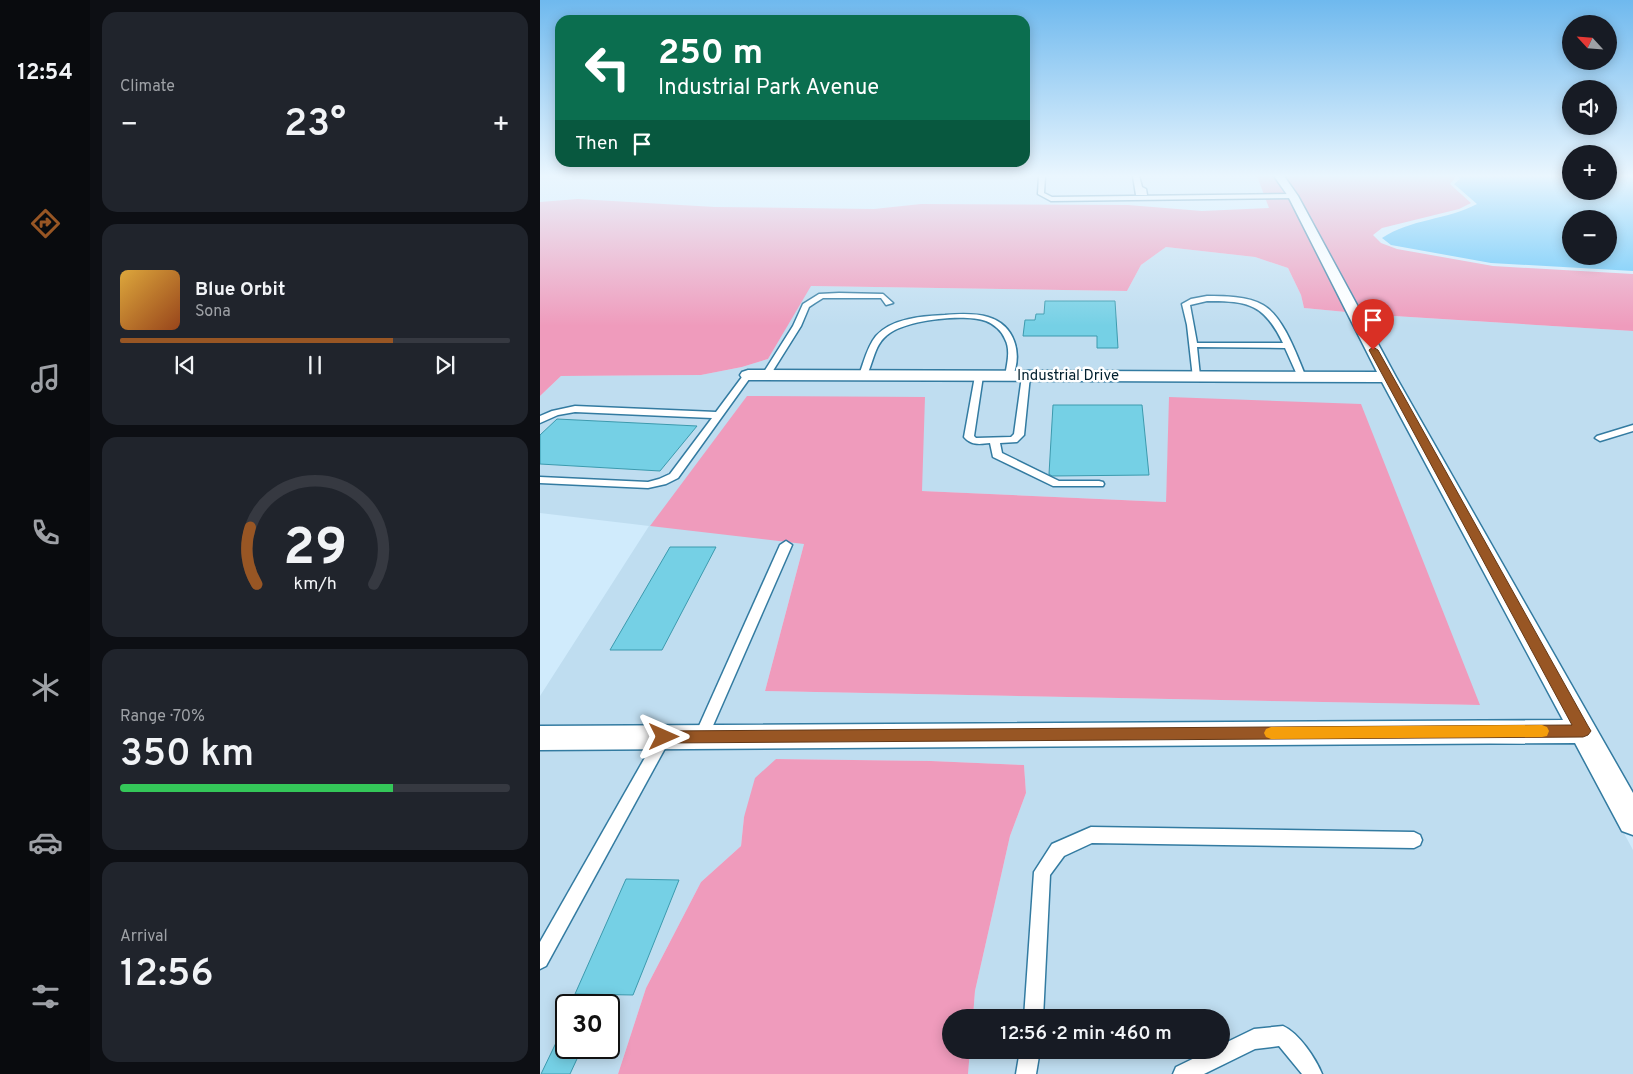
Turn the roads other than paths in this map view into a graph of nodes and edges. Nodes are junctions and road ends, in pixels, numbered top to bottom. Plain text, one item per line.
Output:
1 (1309, 226) edge
2 (889, 303) dead end
3 (1193, 346) junction
4 (1289, 346) junction
5 (748, 375) joint
6 (766, 375) junction
7 (863, 375) junction
8 (979, 376) junction
9 (1009, 376) junction
10 (1026, 376) junction
11 (1196, 376) junction
12 (1302, 377) junction
13 (1388, 377) junction
14 (718, 415) junction
15 (540, 420) edge
16 (1633, 428) edge
17 (1600, 438) dead end
18 (995, 441) junction
19 (540, 480) edge
20 (1099, 484) dead end
21 (786, 546) dead end
22 (1583, 731) junction
23 (664, 737) junction
24 (701, 737) junction
25 (540, 738) edge
26 (1633, 821) edge
27 (1414, 840) dead end
28 (540, 960) edge
29 (1034, 1009) edge
30 (1028, 1059) edge
31 (1026, 1074) edge
32 (1183, 1074) edge
33 (1312, 1074) edge

1 - 13 street
2 - 6 lane
3 - 4 lane
3 - 4 lane
3 - 11 lane
4 - 12 lane
5 - 6 street, Industrial Drive
5 - 14 lane
6 - 7 street, Industrial Drive
7 - 8 street, Industrial Drive
7 - 9 lane
8 - 9 street, Industrial Drive
8 - 18 lane
9 - 10 street, Industrial Drive
10 - 11 street, Industrial Drive
10 - 18 lane
11 - 12 street, Industrial Drive
12 - 13 street, Industrial Drive
13 - 22 street
14 - 15 lane
14 - 19 lane
16 - 17 lane
18 - 20 lane
21 - 24 lane
22 - 24 street
22 - 26 street
23 - 24 street
23 - 25 street
23 - 28 lane
27 - 29 lane
30 - 31 lane
32 - 33 lane

